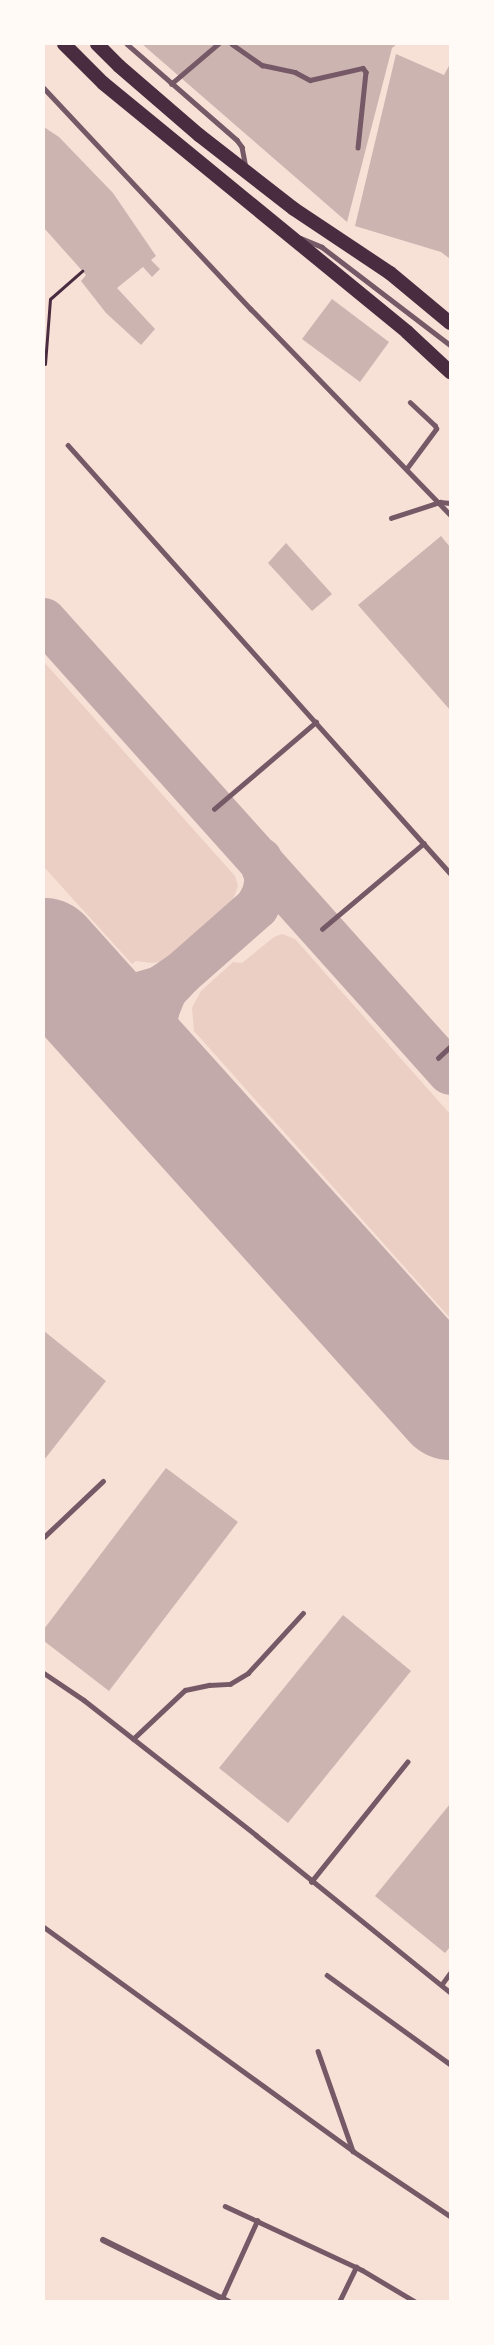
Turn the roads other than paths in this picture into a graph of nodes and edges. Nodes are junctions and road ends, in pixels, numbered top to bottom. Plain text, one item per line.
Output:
1 (64, 44) edge
2 (97, 44) edge
3 (127, 44) edge
4 (218, 44) edge
5 (232, 44) edge
6 (171, 84) junction
7 (44, 88) edge
8 (358, 148) dead end
9 (247, 172) junction
10 (277, 226) junction
11 (450, 323) edge
12 (450, 345) edge
13 (450, 372) edge
14 (411, 403) dead end
15 (68, 445) dead end
16 (407, 468) junction
17 (440, 502) junction
18 (450, 503) edge
19 (450, 514) edge
20 (391, 518) dead end
21 (316, 722) junction
22 (214, 809) dead end
23 (424, 843) junction
24 (450, 873) edge
25 (322, 929) dead end
26 (450, 1047) edge
27 (438, 1058) dead end
28 (103, 1481) dead end
29 (44, 1537) edge
30 (303, 1613) dead end
31 (44, 1673) edge
32 (133, 1739) junction
33 (407, 1762) dead end
34 (311, 1882) junction
35 (44, 1928) edge
36 (450, 1973) edge
37 (327, 1975) dead end
38 (442, 1984) junction
39 (450, 1992) edge
40 (318, 2050) dead end
41 (450, 2064) edge
42 (353, 2151) junction
43 (225, 2206) dead end
44 (450, 2216) edge
45 (257, 2221) junction
46 (103, 2240) dead end
47 (356, 2267) junction
48 (222, 2298) junction
49 (229, 2301) edge
50 (339, 2301) edge
51 (416, 2301) edge

1 - 10 main road
2 - 9 main road
3 - 6 lane
4 - 6 lane
5 - 8 lane
6 - 9 lane
7 - 16 lane
9 - 11 main road
10 - 12 lane
10 - 13 main road
14 - 16 lane
15 - 21 lane
16 - 17 lane
17 - 18 lane
17 - 19 lane
17 - 20 lane
21 - 22 lane
21 - 23 lane
23 - 24 lane
23 - 25 lane
26 - 27 lane
28 - 29 lane
30 - 32 lane
31 - 32 lane
32 - 34 lane
33 - 34 lane
34 - 38 lane
35 - 42 lane
36 - 38 lane
37 - 41 lane
38 - 39 lane
40 - 42 lane
42 - 44 lane
43 - 45 lane
45 - 47 lane
45 - 48 lane
46 - 48 street
47 - 50 lane
47 - 51 lane
48 - 49 street

